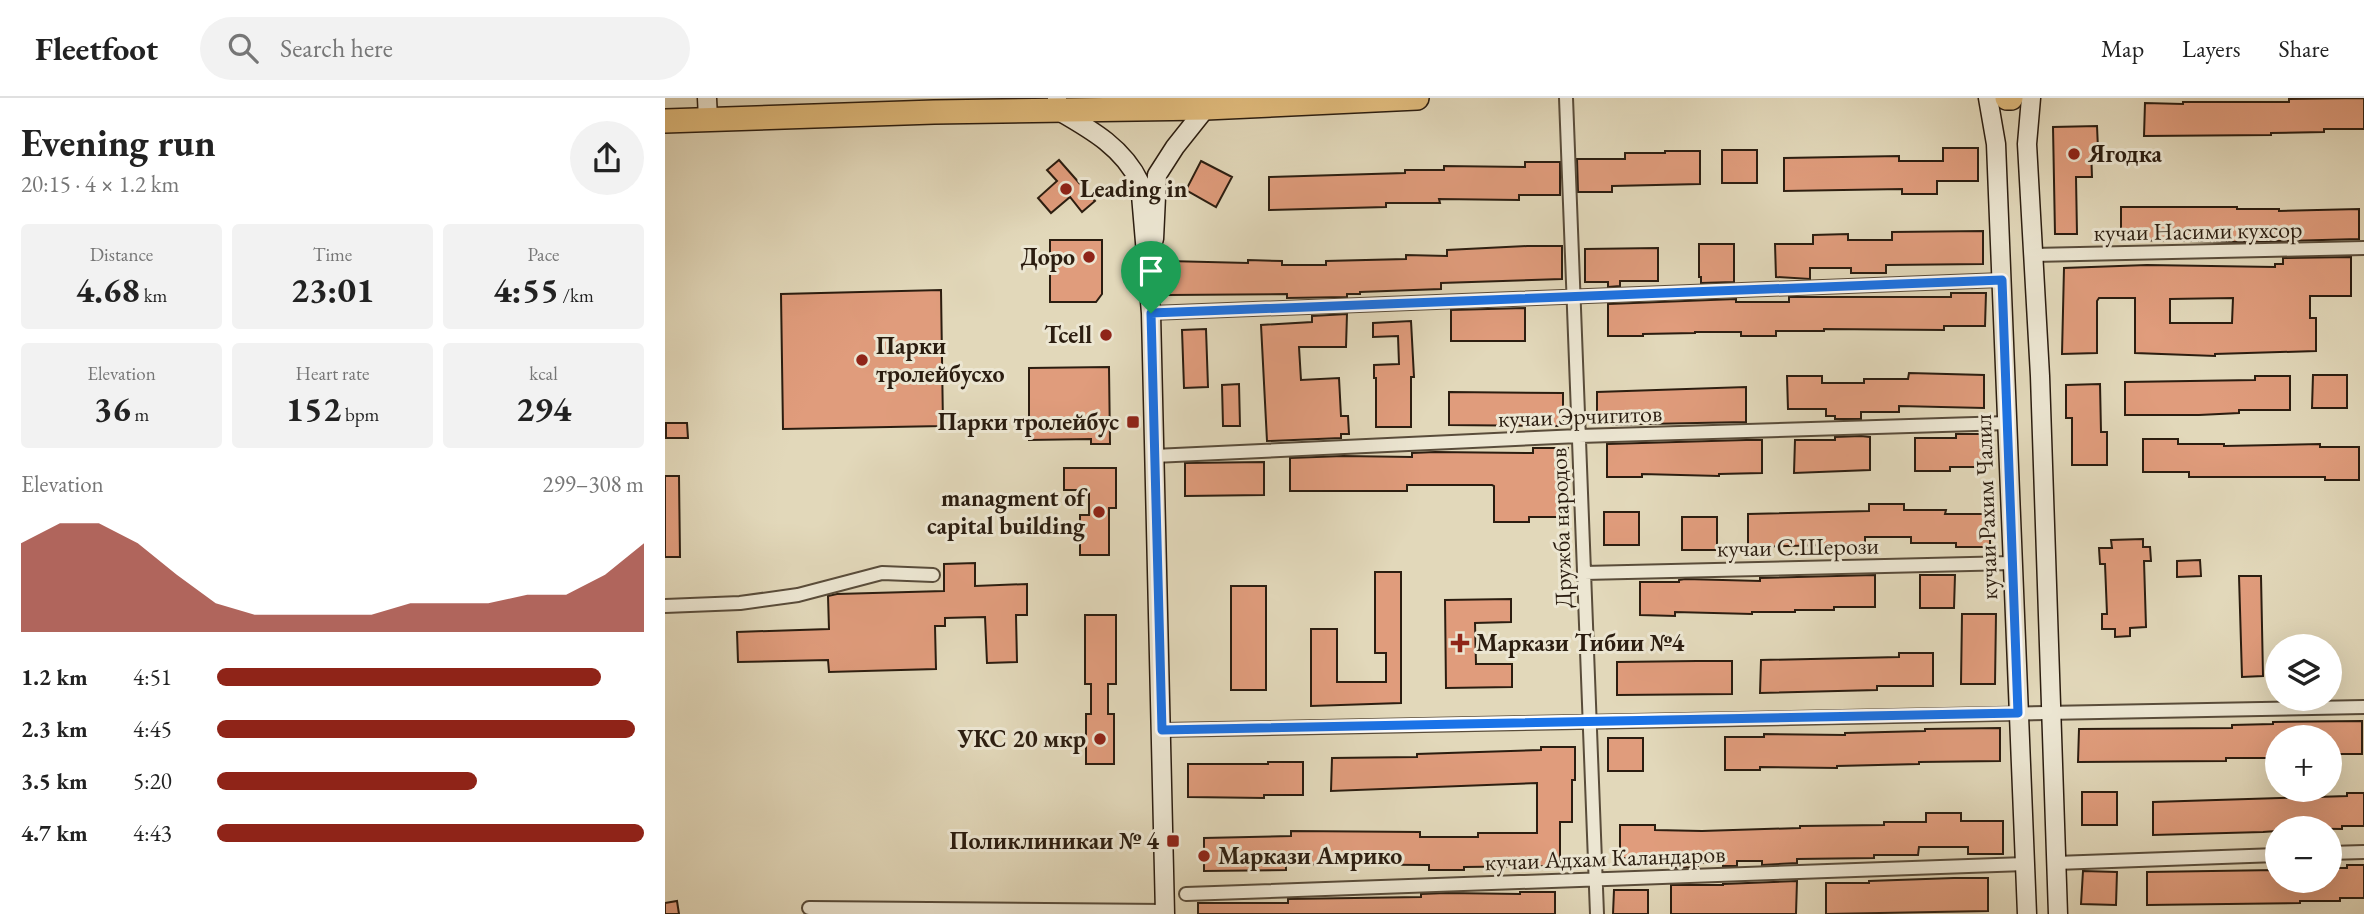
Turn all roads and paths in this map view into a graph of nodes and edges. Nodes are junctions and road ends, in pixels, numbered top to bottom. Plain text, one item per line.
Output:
1 (1417, 98) edge
2 (1566, 98) edge
3 (1988, 98) edge
4 (2031, 98) edge
5 (1206, 103) edge
6 (1057, 104) edge
7 (707, 109) edge
8 (665, 121) edge
9 (2364, 248) edge
10 (2033, 255) junction
11 (2002, 280) junction
12 (1573, 296) junction
13 (1151, 313) junction
14 (2008, 423) junction
15 (1579, 436) junction
16 (1154, 456) junction
17 (2013, 563) junction
18 (1584, 573) junction
19 (933, 575) dead end
20 (665, 606) edge
21 (2364, 707) edge
22 (2018, 713) junction
23 (2053, 713) junction
24 (1590, 722) junction
25 (1162, 730) junction
26 (2364, 852) edge
27 (2342, 853) edge
28 (2265, 855) edge
29 (2056, 863) junction
30 (2025, 864) junction
31 (1596, 880) junction
32 (1186, 894) dead end
33 (809, 908) dead end
34 (1161, 913) edge
35 (1597, 914) edge
36 (2027, 914) edge
37 (2058, 914) edge

1 - 5 highway
2 - 12 street, Дружба народов
3 - 11 main road, кучаи Рахим Чалил
4 - 10 main road
5 - 6 highway
5 - 13 main road
6 - 7 highway
6 - 13 main road
7 - 8 highway
9 - 10 street, кучаи Насими кухсор
10 - 23 main road
11 - 12 street
11 - 14 main road, кучаи Рахим Чалил
12 - 13 street
12 - 15 street, Дружба народов
13 - 16 main road
14 - 15 street, кучаи Эрчигитов
14 - 17 main road, кучаи Рахим Чалил
15 - 16 street, кучаи Эрчигитов
15 - 18 street, Дружба народов
16 - 25 main road
17 - 18 street, кучаи С.Шерози
17 - 22 main road, кучаи Рахим Чалил
18 - 24 street, Дружба народов
19 - 20 street
21 - 23 street
22 - 23 street
22 - 24 street
22 - 30 main road, кучаи Рахим Чалил
23 - 29 main road
24 - 25 street
24 - 31 street, Дружба народов
25 - 34 main road
26 - 27 street
28 - 29 street
29 - 37 main road
30 - 31 street, кучаи Адхам Каландаров
30 - 36 main road, кучаи Рахим Чалил
31 - 32 street, кучаи Адхам Каландаров
31 - 35 street, Дружба народов
33 - 34 street

